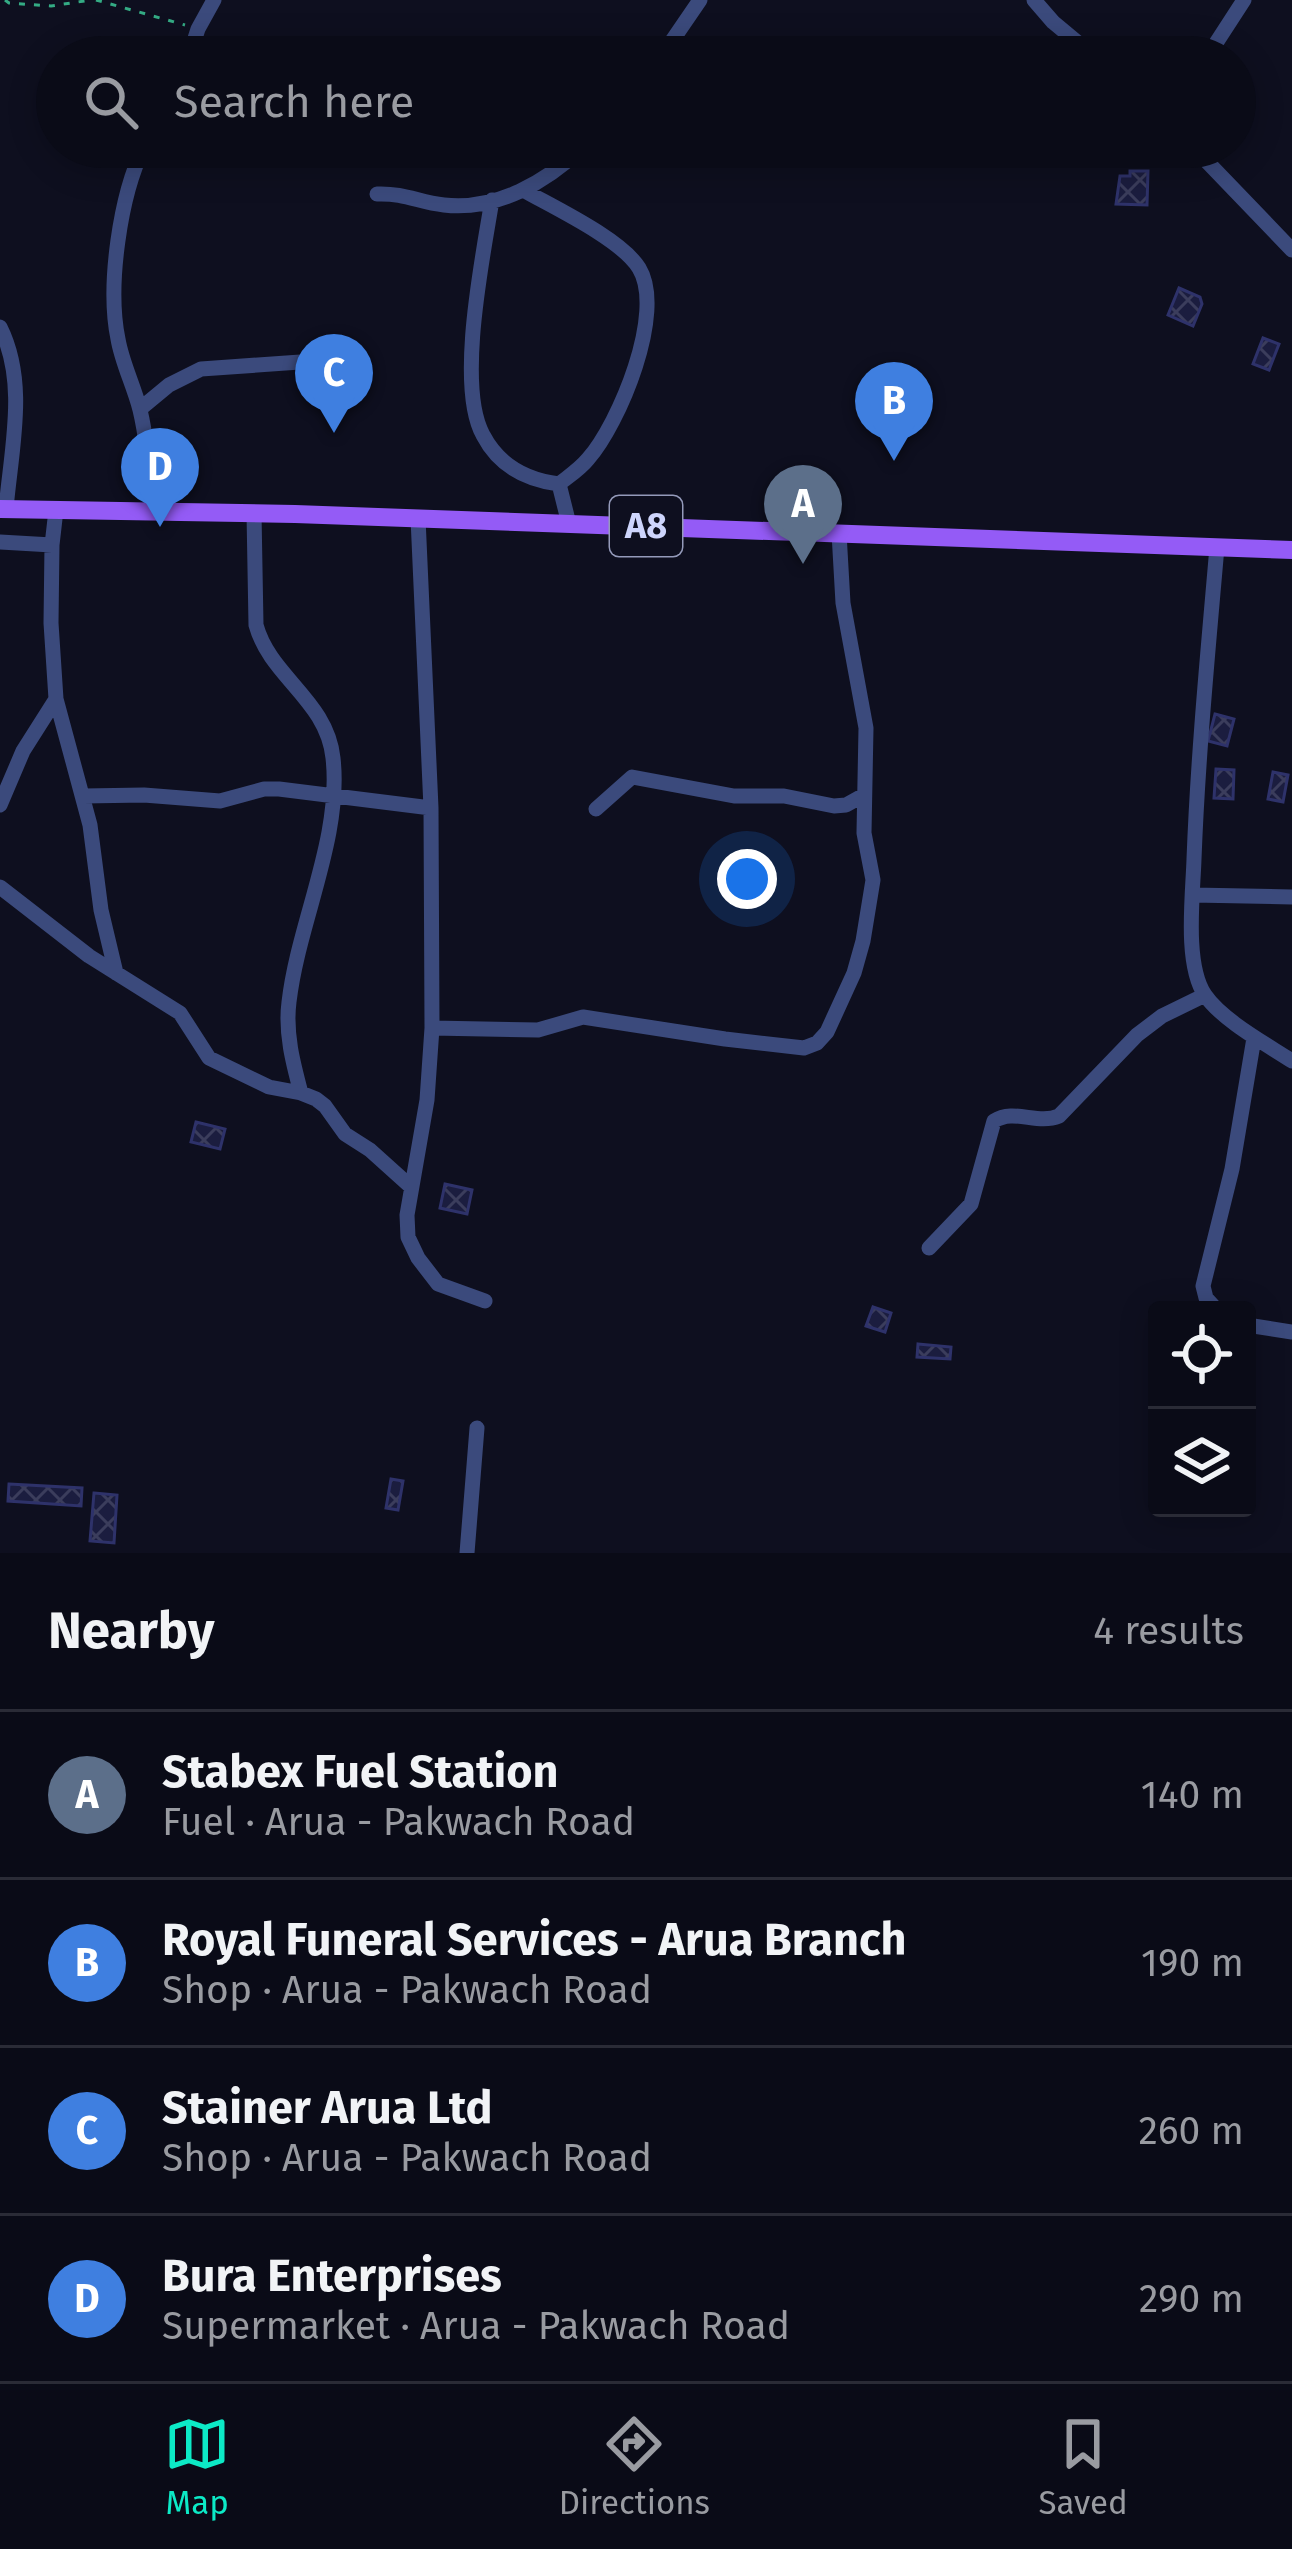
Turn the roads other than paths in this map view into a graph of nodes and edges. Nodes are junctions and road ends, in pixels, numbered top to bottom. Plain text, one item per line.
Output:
1 (214, 0) edge
2 (700, 0) edge
3 (1034, 0) edge
4 (1244, 0) edge
5 (196, 36) edge
6 (675, 36) edge
7 (1070, 36) edge
8 (1221, 36) edge
9 (136, 168) edge
10 (559, 168) edge
11 (1213, 168) edge
12 (523, 190) junction
13 (377, 194) dead end
14 (492, 200) junction
15 (1292, 250) edge
16 (0, 327) edge
17 (357, 358) dead end
18 (140, 409) junction
19 (560, 484) junction
20 (3, 509) edge
21 (56, 510) junction
22 (152, 512) junction
23 (254, 513) junction
24 (418, 518) junction
25 (569, 524) junction
26 (839, 533) junction
27 (0, 542) edge
28 (52, 545) junction
29 (1217, 547) junction
30 (1292, 550) edge
31 (56, 699) junction
32 (864, 795) junction
33 (84, 796) junction
34 (332, 796) junction
35 (0, 805) edge
36 (431, 808) junction
37 (596, 809) dead end
38 (0, 886) edge
39 (1193, 895) junction
40 (1292, 897) edge
41 (116, 974) junction
42 (1205, 994) junction
43 (432, 1028) junction
44 (1254, 1038) junction
45 (1292, 1061) edge
46 (301, 1093) junction
47 (410, 1186) junction
48 (929, 1248) dead end
49 (485, 1301) dead end
50 (1209, 1301) edge
51 (1256, 1326) edge
52 (1292, 1332) edge
53 (477, 1428) dead end
54 (467, 1553) edge

1 - 5 street
2 - 6 street
3 - 7 street
4 - 8 street
9 - 18 street
10 - 12 street
11 - 15 street
12 - 14 street
12 - 19 street
13 - 14 street
14 - 19 street
16 - 20 street
17 - 18 street
18 - 22 street
19 - 25 street
20 - 21 main road, A8
21 - 22 main road, A8
21 - 28 street
22 - 23 main road, A8
23 - 24 main road, A8
23 - 34 street
24 - 25 main road, A8
24 - 36 street
25 - 26 main road, A8
26 - 29 main road, A8
26 - 32 street
27 - 28 street
28 - 31 street
29 - 30 main road, A8
29 - 39 street
31 - 33 street
31 - 35 street
32 - 37 street
32 - 43 street
33 - 34 street
33 - 41 street
34 - 36 street
34 - 46 street
36 - 43 street
38 - 41 street
39 - 40 street
39 - 42 street
41 - 46 street
42 - 44 street
42 - 48 street
43 - 47 street
44 - 45 street
44 - 50 street
46 - 47 street
47 - 49 street
51 - 52 street
53 - 54 street

